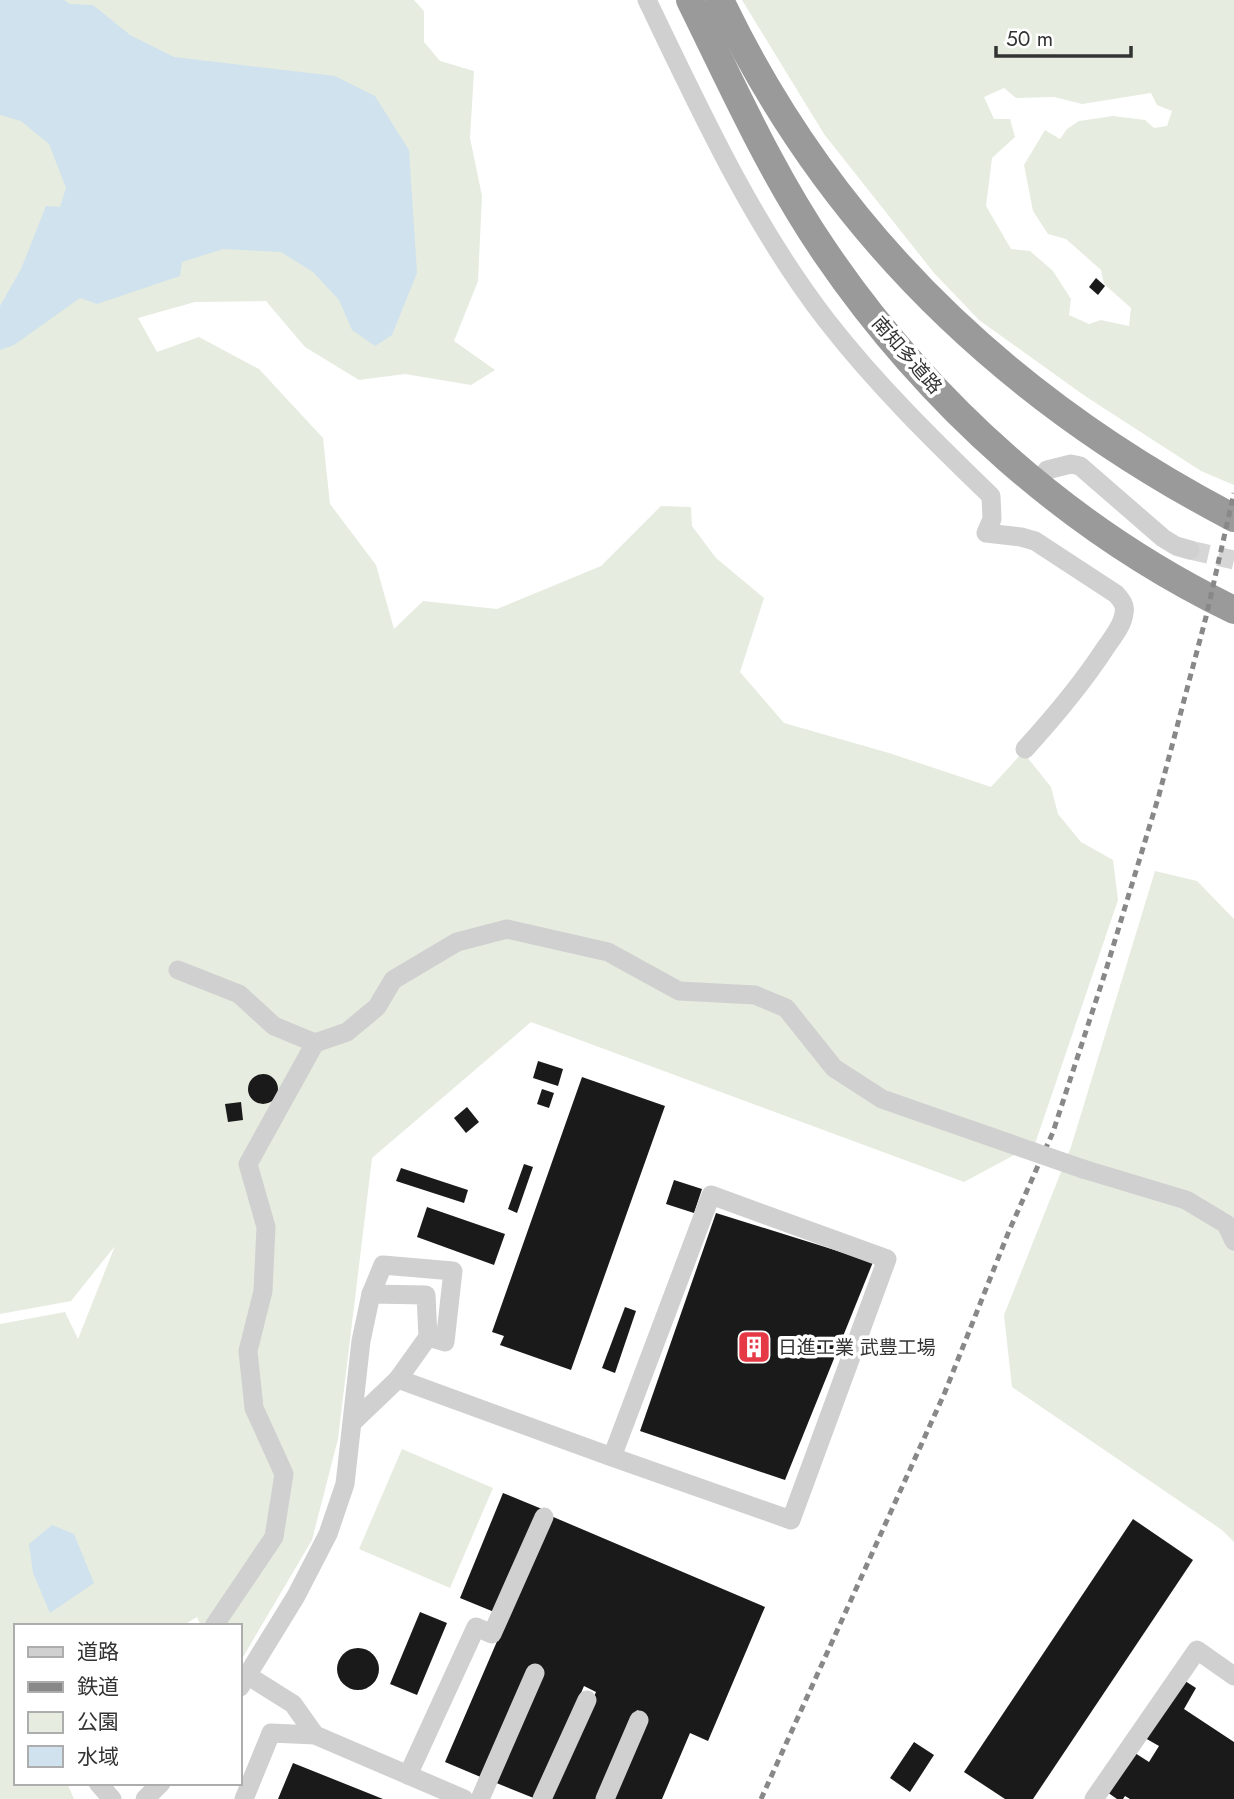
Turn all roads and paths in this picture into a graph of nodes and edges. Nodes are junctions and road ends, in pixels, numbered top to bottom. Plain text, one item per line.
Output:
1 (647, 0) edge
2 (691, 0) edge
3 (720, 0) edge
4 (1047, 470) dead end
5 (1007, 484) dead end
6 (991, 496) junction
7 (1234, 518) edge
8 (1190, 550) tunnel mouth
9 (1234, 610) edge
10 (1025, 749) dead end
11 (178, 970) dead end
12 (315, 1043) junction
13 (1234, 1241) edge
14 (371, 1294) junction
15 (428, 1337) junction
16 (398, 1379) junction
17 (353, 1422) junction
18 (612, 1457) junction
19 (544, 1517) dead end
20 (215, 1624) edge
21 (535, 1673) dead end
22 (1234, 1676) edge
23 (243, 1681) edge
24 (587, 1700) dead end
25 (639, 1720) dead end
26 (314, 1735) junction
27 (408, 1775) junction
28 (159, 1785) edge
29 (145, 1799) edge
30 (244, 1799) edge
31 (464, 1799) edge
32 (480, 1799) edge
33 (542, 1799) edge
34 (605, 1799) edge
35 (1094, 1799) edge

1 - 6 street
2 - 9 highway, 南知多道路
3 - 7 highway
4 - 8 street
5 - 6 street
6 - 10 street
11 - 12 street
12 - 13 street, bridge
12 - 20 street
14 - 15 street
14 - 15 street
14 - 17 street
15 - 16 street
16 - 17 street
16 - 18 street
17 - 23 street
18 - 18 street
19 - 27 street
21 - 32 street
22 - 35 street
23 - 26 street
24 - 33 street
25 - 34 street
26 - 27 street
26 - 30 street
27 - 31 street
28 - 29 street

